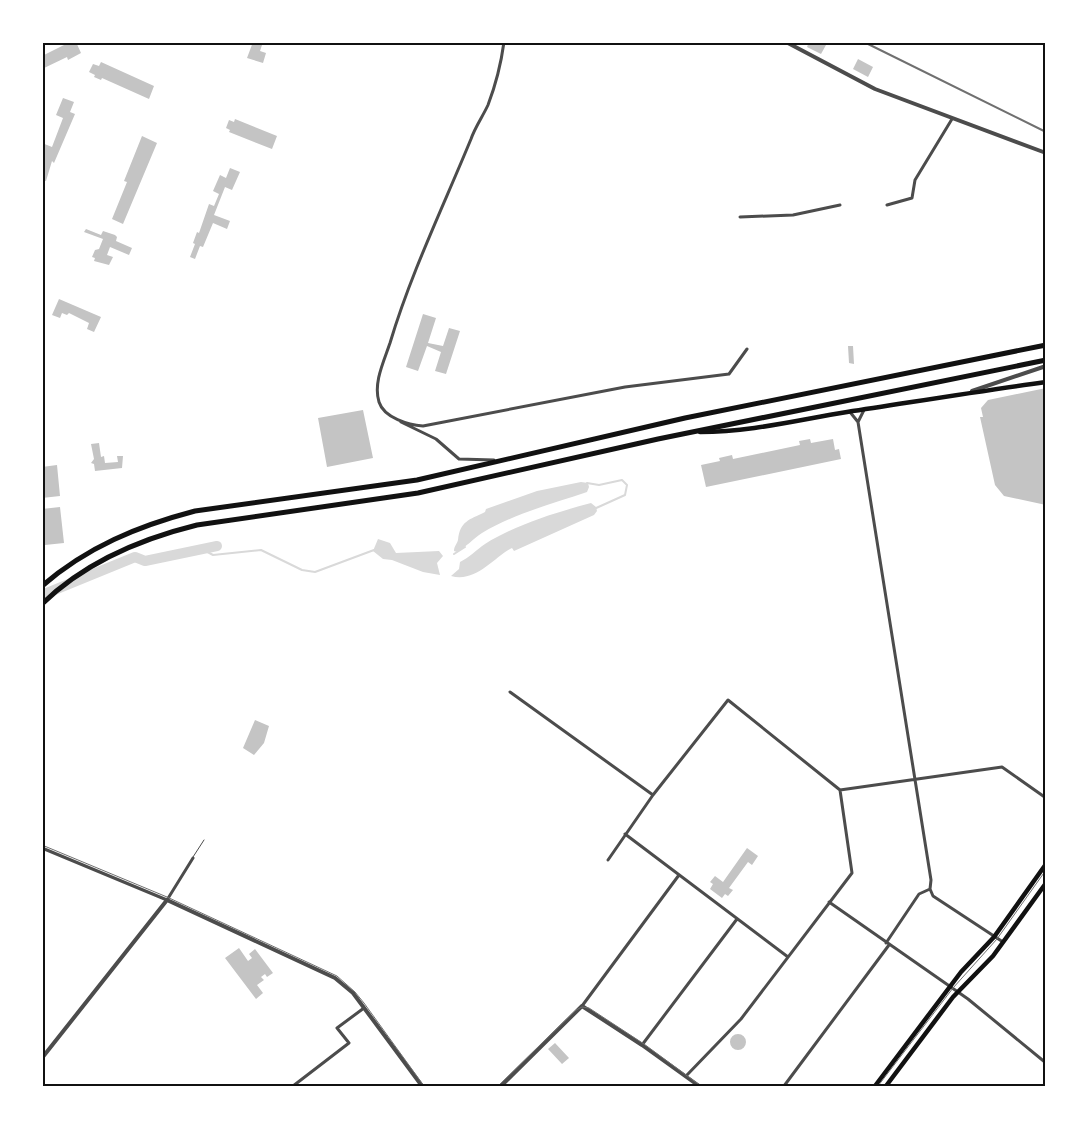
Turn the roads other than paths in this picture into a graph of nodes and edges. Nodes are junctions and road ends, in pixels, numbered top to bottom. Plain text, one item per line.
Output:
1 (504, 42) edge
2 (786, 42) edge
3 (952, 119) junction
4 (1046, 154) edge
5 (840, 205) dead end
6 (887, 205) dead end
7 (740, 217) dead end
8 (1046, 344) edge
9 (747, 349) dead end
10 (1046, 360) edge
11 (1046, 366) edge
12 (1046, 382) edge
13 (972, 391) junction
14 (864, 410) junction
15 (850, 412) junction
16 (398, 420) junction
17 (858, 422) junction
18 (692, 432) junction
19 (504, 461) junction
20 (42, 586) edge
21 (42, 604) edge
22 (510, 692) dead end
23 (915, 780) junction
24 (840, 790) junction
25 (653, 795) junction
26 (1046, 798) edge
27 (625, 834) junction
28 (204, 840) dead end
29 (42, 848) edge
30 (193, 858) joint
31 (608, 860) dead end
32 (1046, 864) edge
33 (1042, 870) junction
34 (1046, 874) edge
35 (679, 875) junction
36 (1046, 883) edge
37 (930, 888) junction
38 (167, 900) junction
39 (829, 902) junction
40 (737, 919) junction
41 (994, 937) junction
42 (1003, 942) junction
43 (887, 944) junction
44 (788, 958) junction
45 (950, 987) junction
46 (958, 992) junction
47 (582, 1006) junction
48 (364, 1008) junction
49 (642, 1045) junction
50 (42, 1058) edge
51 (1046, 1063) edge
52 (686, 1076) junction
53 (293, 1086) edge
54 (422, 1086) edge
55 (501, 1086) edge
56 (699, 1086) edge
57 (784, 1086) edge
58 (875, 1086) edge
59 (886, 1086) edge

1 - 16 street
2 - 3 street
3 - 4 street
3 - 6 street
5 - 7 street
8 - 19 main road
9 - 16 street
10 - 18 main road
11 - 13 street
12 - 13 main road
13 - 14 main road
14 - 15 main road
14 - 17 street
15 - 17 street
15 - 18 main road
16 - 19 street
17 - 23 street
18 - 21 main road
19 - 20 main road
22 - 25 street
23 - 24 street
23 - 26 street
23 - 37 street
24 - 25 street
24 - 39 street
25 - 27 street
27 - 31 street
27 - 35 street
28 - 30 lane
29 - 38 street
30 - 38 street
32 - 33 main road
33 - 34 street
33 - 41 main road
35 - 40 street
35 - 47 street
36 - 42 main road
37 - 41 street
37 - 43 street
38 - 48 street
38 - 50 street
39 - 43 street
39 - 44 street
40 - 44 street
40 - 49 street
41 - 42 street
41 - 45 main road
42 - 46 main road
43 - 45 street
43 - 57 street
44 - 52 street
45 - 46 street
45 - 58 main road
46 - 51 street
46 - 59 main road
47 - 49 street
47 - 55 street
48 - 53 street
48 - 54 street
49 - 52 street
52 - 56 street

